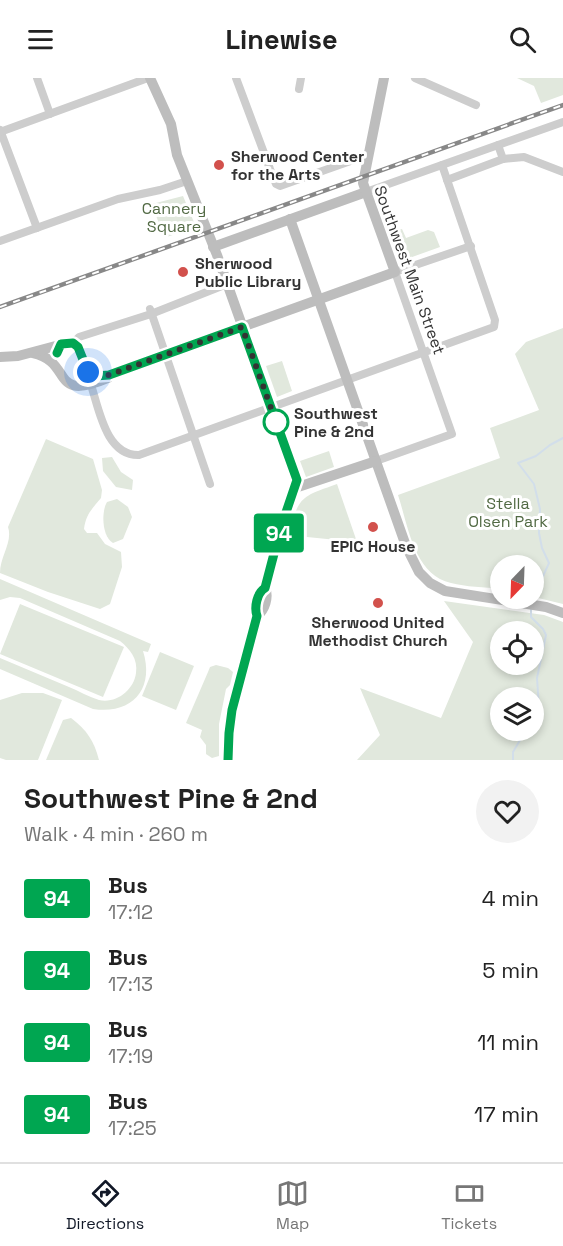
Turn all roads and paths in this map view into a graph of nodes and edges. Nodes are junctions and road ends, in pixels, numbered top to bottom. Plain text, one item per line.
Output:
1 (37, 78) edge
2 (149, 78) edge
3 (236, 78) edge
4 (301, 78) edge
5 (384, 78) edge
6 (415, 78) edge
7 (299, 89) dead end
8 (476, 105) dead end
9 (50, 114) junction
10 (563, 122) edge
11 (0, 131) edge
12 (498, 145) junction
13 (503, 159) junction
14 (367, 160) junction
15 (442, 165) junction
16 (563, 172) edge
17 (447, 180) junction
18 (187, 181) junction
19 (366, 192) junction
20 (290, 219) junction
21 (37, 228) junction
22 (0, 241) edge
23 (213, 246) junction
24 (471, 246) junction
25 (395, 272) junction
26 (227, 284) junction
27 (318, 300) junction
28 (151, 312) junction
29 (242, 327) junction
30 (73, 343) junction
31 (61, 344) junction
32 (423, 352) junction
33 (33, 353) junction
34 (166, 354) junction
35 (0, 357) edge
36 (56, 367) junction
37 (88, 372) junction
38 (109, 375) junction
39 (348, 380) junction
40 (87, 385) junction
41 (271, 407) junction
42 (195, 435) junction
43 (376, 461) junction
44 (210, 484) dead end
45 (295, 488) junction
46 (563, 613) edge
47 (228, 760) edge

1 - 9 street
2 - 9 street
2 - 18 main road
3 - 14 street
4 - 7 street
5 - 14 main road, Southwest Main Street
6 - 8 street
9 - 11 street
10 - 12 street
11 - 21 street
12 - 13 street
12 - 15 street
13 - 16 street
13 - 17 street
14 - 19 main road, Southwest Main Street
15 - 17 street
15 - 19 street
17 - 24 street
18 - 21 street
18 - 23 main road
19 - 20 main road
19 - 25 main road, Southwest Main Street
20 - 23 main road
20 - 27 main road
21 - 22 street
23 - 26 main road
24 - 25 street
24 - 32 street
25 - 27 main road
25 - 32 street, Southwest Main Street
26 - 28 street
26 - 29 main road
27 - 29 main road
27 - 39 main road
28 - 30 street
28 - 34 street
29 - 34 main road
29 - 41 main road
30 - 31 main road
30 - 37 main road
31 - 33 main road
31 - 36 main road
32 - 39 street
32 - 43 street, Southwest Main Street
33 - 35 main road
33 - 36 main road
34 - 38 main road
34 - 42 street
36 - 40 main road
37 - 38 main road
37 - 40 main road
38 - 40 main road
39 - 41 street
39 - 43 main road
40 - 42 street
41 - 42 street
41 - 45 main road
42 - 44 street
43 - 45 main road
43 - 46 main road
45 - 47 main road

